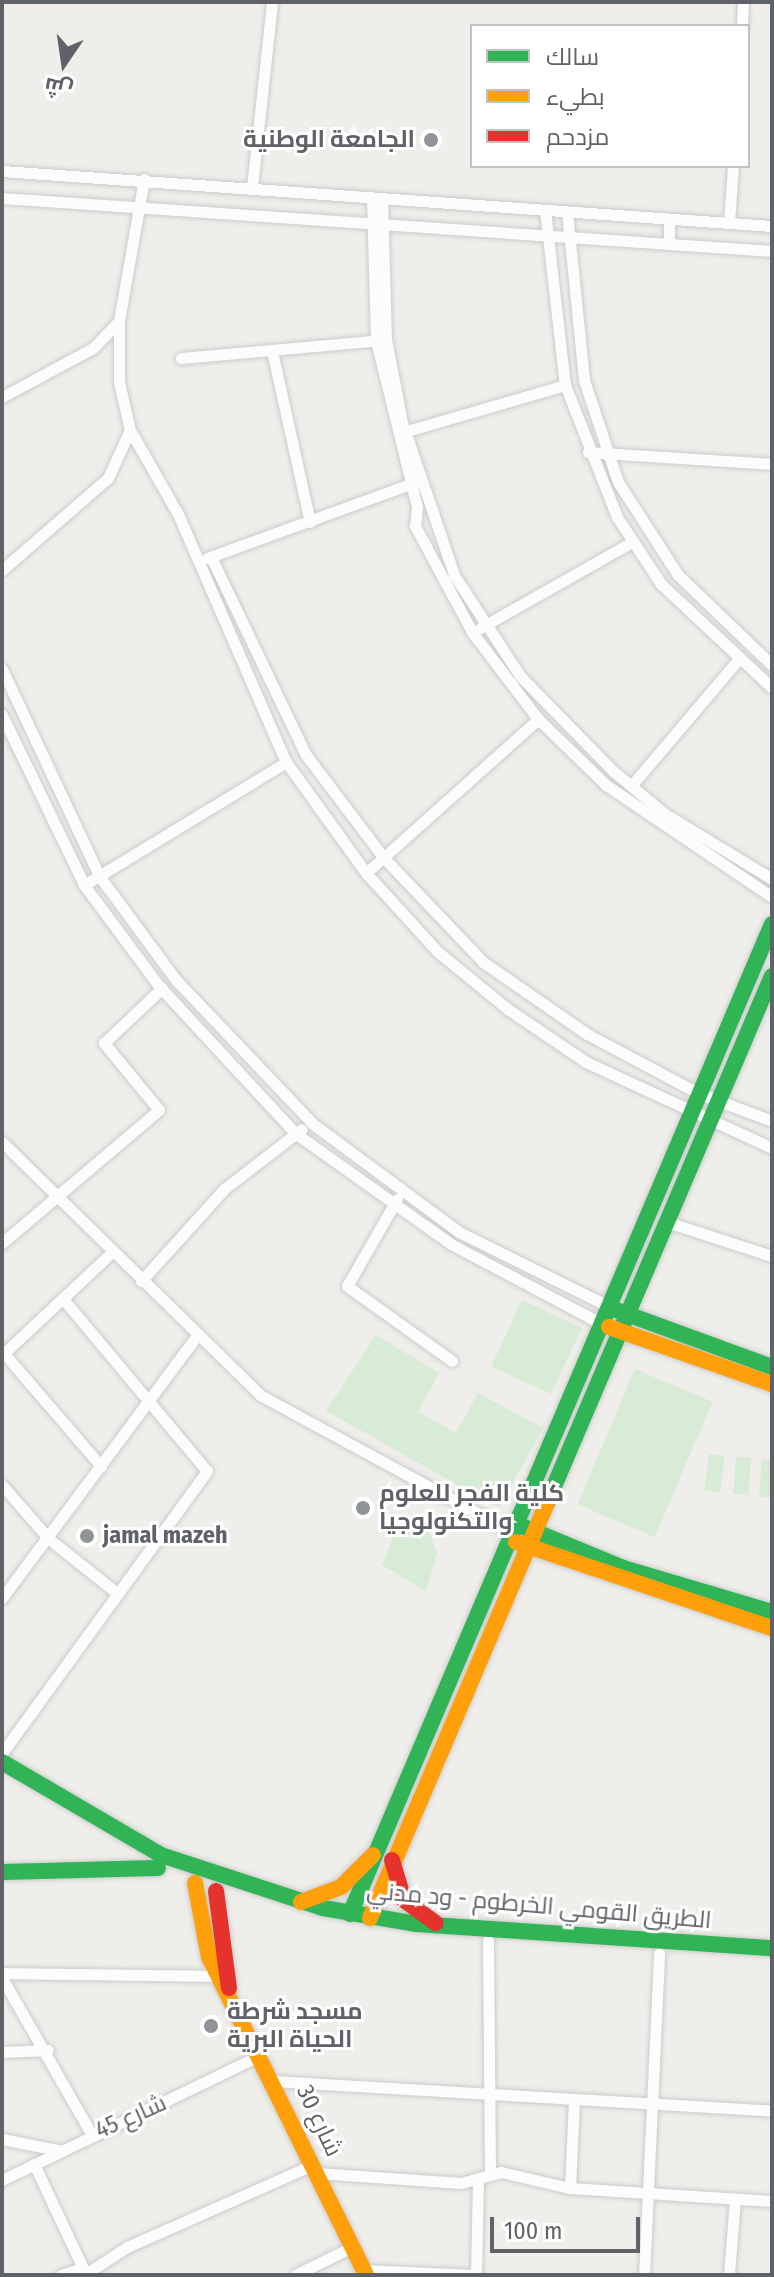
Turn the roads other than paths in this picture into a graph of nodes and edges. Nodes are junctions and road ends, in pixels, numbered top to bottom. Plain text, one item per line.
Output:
1 (272, 2) edge
2 (743, 2) edge
3 (742, 24) edge
4 (733, 168) edge
5 (2, 171) edge
6 (144, 179) junction
7 (252, 187) junction
8 (377, 197) junction
9 (2, 198) edge
10 (137, 207) junction
11 (545, 210) junction
12 (567, 212) junction
13 (669, 219) junction
14 (729, 223) junction
15 (375, 224) junction
16 (772, 226) edge
17 (546, 236) junction
18 (566, 237) junction
19 (669, 244) junction
20 (772, 251) edge
21 (119, 321) junction
22 (381, 340) junction
23 (272, 351) junction
24 (181, 358) dead end
25 (565, 385) junction
26 (2, 397) edge
27 (130, 430) junction
28 (400, 433) junction
29 (588, 452) junction
30 (607, 453) junction
31 (772, 464) edge
32 (415, 482) junction
33 (310, 522) junction
34 (632, 542) junction
35 (211, 557) junction
36 (195, 562) junction
37 (2, 570) edge
38 (486, 626) junction
39 (472, 632) junction
40 (738, 660) junction
41 (772, 665) edge
42 (2, 669) edge
43 (772, 688) edge
44 (2, 715) edge
45 (538, 719) junction
46 (33, 745) junction
47 (16, 749) junction
48 (286, 762) junction
49 (631, 786) junction
50 (384, 858) junction
51 (366, 873) junction
52 (100, 877) junction
53 (772, 879) edge
54 (84, 885) junction
55 (772, 897) edge
56 (772, 924) edge
57 (772, 976) edge
58 (162, 988) junction
59 (766, 1004) edge
60 (698, 1093) junction
61 (717, 1102) junction
62 (689, 1114) junction
63 (772, 1121) edge
64 (709, 1122) junction
65 (313, 1124) junction
66 (295, 1133) junction
67 (2, 1142) edge
68 (772, 1148) edge
69 (403, 1191) junction
70 (54, 1198) junction
71 (394, 1203) junction
72 (664, 1221) junction
73 (2, 1243) edge
74 (111, 1253) junction
75 (772, 1256) edge
76 (141, 1281) junction
77 (64, 1300) junction
78 (608, 1306) junction
79 (600, 1323) junction
80 (622, 1323) junction
81 (198, 1334) junction
82 (3, 1353) edge
83 (452, 1361) dead end
84 (772, 1367) edge
85 (772, 1384) edge
86 (147, 1403) junction
87 (544, 1454) junction
88 (562, 1462) junction
89 (101, 1466) junction
90 (2, 1485) edge
91 (507, 1529) junction
92 (529, 1538) junction
93 (49, 1539) junction
94 (575, 1558) junction
95 (117, 1593) junction
96 (2, 1598) edge
97 (772, 1612) edge
98 (772, 1628) edge
99 (2, 1753) edge
100 (2, 1762) edge
101 (2, 1777) edge
102 (373, 1855) junction
103 (392, 1860) junction
104 (158, 1868) junction
105 (2, 1872) edge
106 (195, 1883) junction
107 (216, 1891) junction
108 (299, 1902) junction
109 (350, 1914) junction
110 (370, 1918) junction
111 (444, 1926) junction
112 (488, 1941) junction
113 (772, 1948) edge
114 (659, 1953) junction
115 (772, 1961) edge
116 (2, 1976) edge
117 (225, 1982) junction
118 (48, 2050) junction
119 (2, 2052) edge
120 (261, 2055) junction
121 (274, 2081) junction
122 (490, 2093) junction
123 (574, 2099) junction
124 (654, 2103) junction
125 (772, 2111) edge
126 (92, 2135) junction
127 (2, 2139) edge
128 (62, 2151) junction
129 (34, 2164) junction
130 (314, 2169) junction
131 (490, 2173) junction
132 (478, 2178) junction
133 (2, 2180) edge
134 (570, 2188) junction
135 (650, 2194) junction
136 (735, 2199) junction
137 (772, 2201) edge
138 (352, 2247) junction
139 (86, 2272) edge
140 (365, 2273) edge
141 (61, 2275) edge
142 (295, 2275) edge
143 (474, 2275) edge
144 (644, 2275) edge
145 (729, 2275) edge

1 - 7 street
2 - 3 street
4 - 14 street
5 - 6 street
6 - 7 street
6 - 10 street
7 - 8 street
8 - 11 street
8 - 15 street
9 - 10 street
10 - 15 street
10 - 21 street
11 - 12 street
11 - 17 street
12 - 13 street
12 - 18 street
13 - 14 street
13 - 19 street
14 - 16 street
15 - 17 street
15 - 22 street
17 - 18 street
17 - 25 street
18 - 19 street
18 - 30 street
19 - 20 street
21 - 26 street
21 - 27 street
22 - 23 street
22 - 28 street
23 - 24 street
23 - 33 street
25 - 28 street
25 - 29 street
27 - 36 street
27 - 37 street
28 - 32 street
29 - 30 street
29 - 34 street
30 - 31 street
30 - 41 street
32 - 33 street
32 - 38 street
32 - 39 street
33 - 35 street
34 - 38 street
34 - 40 street
35 - 36 street
35 - 50 street
36 - 48 street
38 - 39 street
38 - 49 street
39 - 45 street
40 - 43 street
40 - 49 street
42 - 46 street
44 - 47 street
45 - 50 street
45 - 55 street
46 - 47 street
46 - 52 street
47 - 54 street
48 - 51 street
48 - 52 street
49 - 53 street
50 - 51 street
50 - 60 street
51 - 62 street
52 - 54 street
52 - 65 street
54 - 58 street
56 - 60 main road
57 - 59 main road
58 - 66 street
58 - 70 street
59 - 61 main road
60 - 61 street
60 - 62 main road
61 - 63 street
61 - 64 main road
62 - 64 street
62 - 78 main road
64 - 68 street
64 - 72 main road
65 - 66 street
65 - 69 street
66 - 71 street
66 - 76 street
67 - 70 street
69 - 71 street
69 - 78 street
70 - 73 street
70 - 74 street
71 - 79 street
71 - 83 street
72 - 75 street
72 - 80 main road
74 - 76 street
74 - 77 street
76 - 81 street
77 - 82 street
77 - 86 street
78 - 79 main road
78 - 80 main road
79 - 80 main road
79 - 87 main road
80 - 84 main road
80 - 85 main road
80 - 88 main road
81 - 86 street
81 - 91 street
82 - 89 street
86 - 89 street
86 - 95 street
87 - 88 main road
87 - 91 main road
88 - 92 main road
89 - 93 street
90 - 93 street
91 - 92 main road
91 - 102 main road
92 - 94 main road
92 - 103 main road
93 - 95 street
93 - 96 street
94 - 97 main road
94 - 98 main road
95 - 99 street
100 - 108 main road, الطريق القومي الخرطوم - ود مدني
101 - 104 main road, الطريق القومي الخرطوم - ود مدني
102 - 108 main road
102 - 109 main road
103 - 110 main road
103 - 111 main road
104 - 105 main road
104 - 106 main road, الطريق القومي الخرطوم - ود مدني
106 - 107 main road, الطريق القومي الخرطوم - ود مدني
106 - 117 main road, شارع 30
107 - 112 main road, الطريق القومي الخرطوم - ود مدني
107 - 117 main road, شارع 30
108 - 109 main road, الطريق القومي الخرطوم - ود مدني
109 - 110 main road, الطريق القومي الخرطوم - ود مدني
110 - 111 main road, الطريق القومي الخرطوم - ود مدني
111 - 113 main road, الطريق القومي الخرطوم - ود مدني
112 - 114 main road, الطريق القومي الخرطوم - ود مدني
112 - 122 street
114 - 115 main road, الطريق القومي الخرطوم - ود مدني
114 - 124 street
116 - 117 street
116 - 118 street
117 - 120 main road, شارع 30
118 - 119 street
118 - 126 street
120 - 121 main road, شارع 30
120 - 126 street, شارع 45
121 - 122 street
121 - 130 main road, شارع 30
122 - 123 street
122 - 131 street
123 - 124 street
123 - 134 street
124 - 125 street
124 - 135 street
126 - 128 street, شارع 45
127 - 128 street
128 - 129 street, شارع 45
129 - 133 street, شارع 45
129 - 139 street
130 - 132 street
130 - 138 main road, شارع 30
130 - 139 street
131 - 132 street
131 - 134 street
132 - 143 street
134 - 135 street
135 - 136 street
135 - 144 street
136 - 137 street
136 - 145 street
138 - 140 main road, شارع 30
138 - 142 street
139 - 141 street
140 - 143 street

